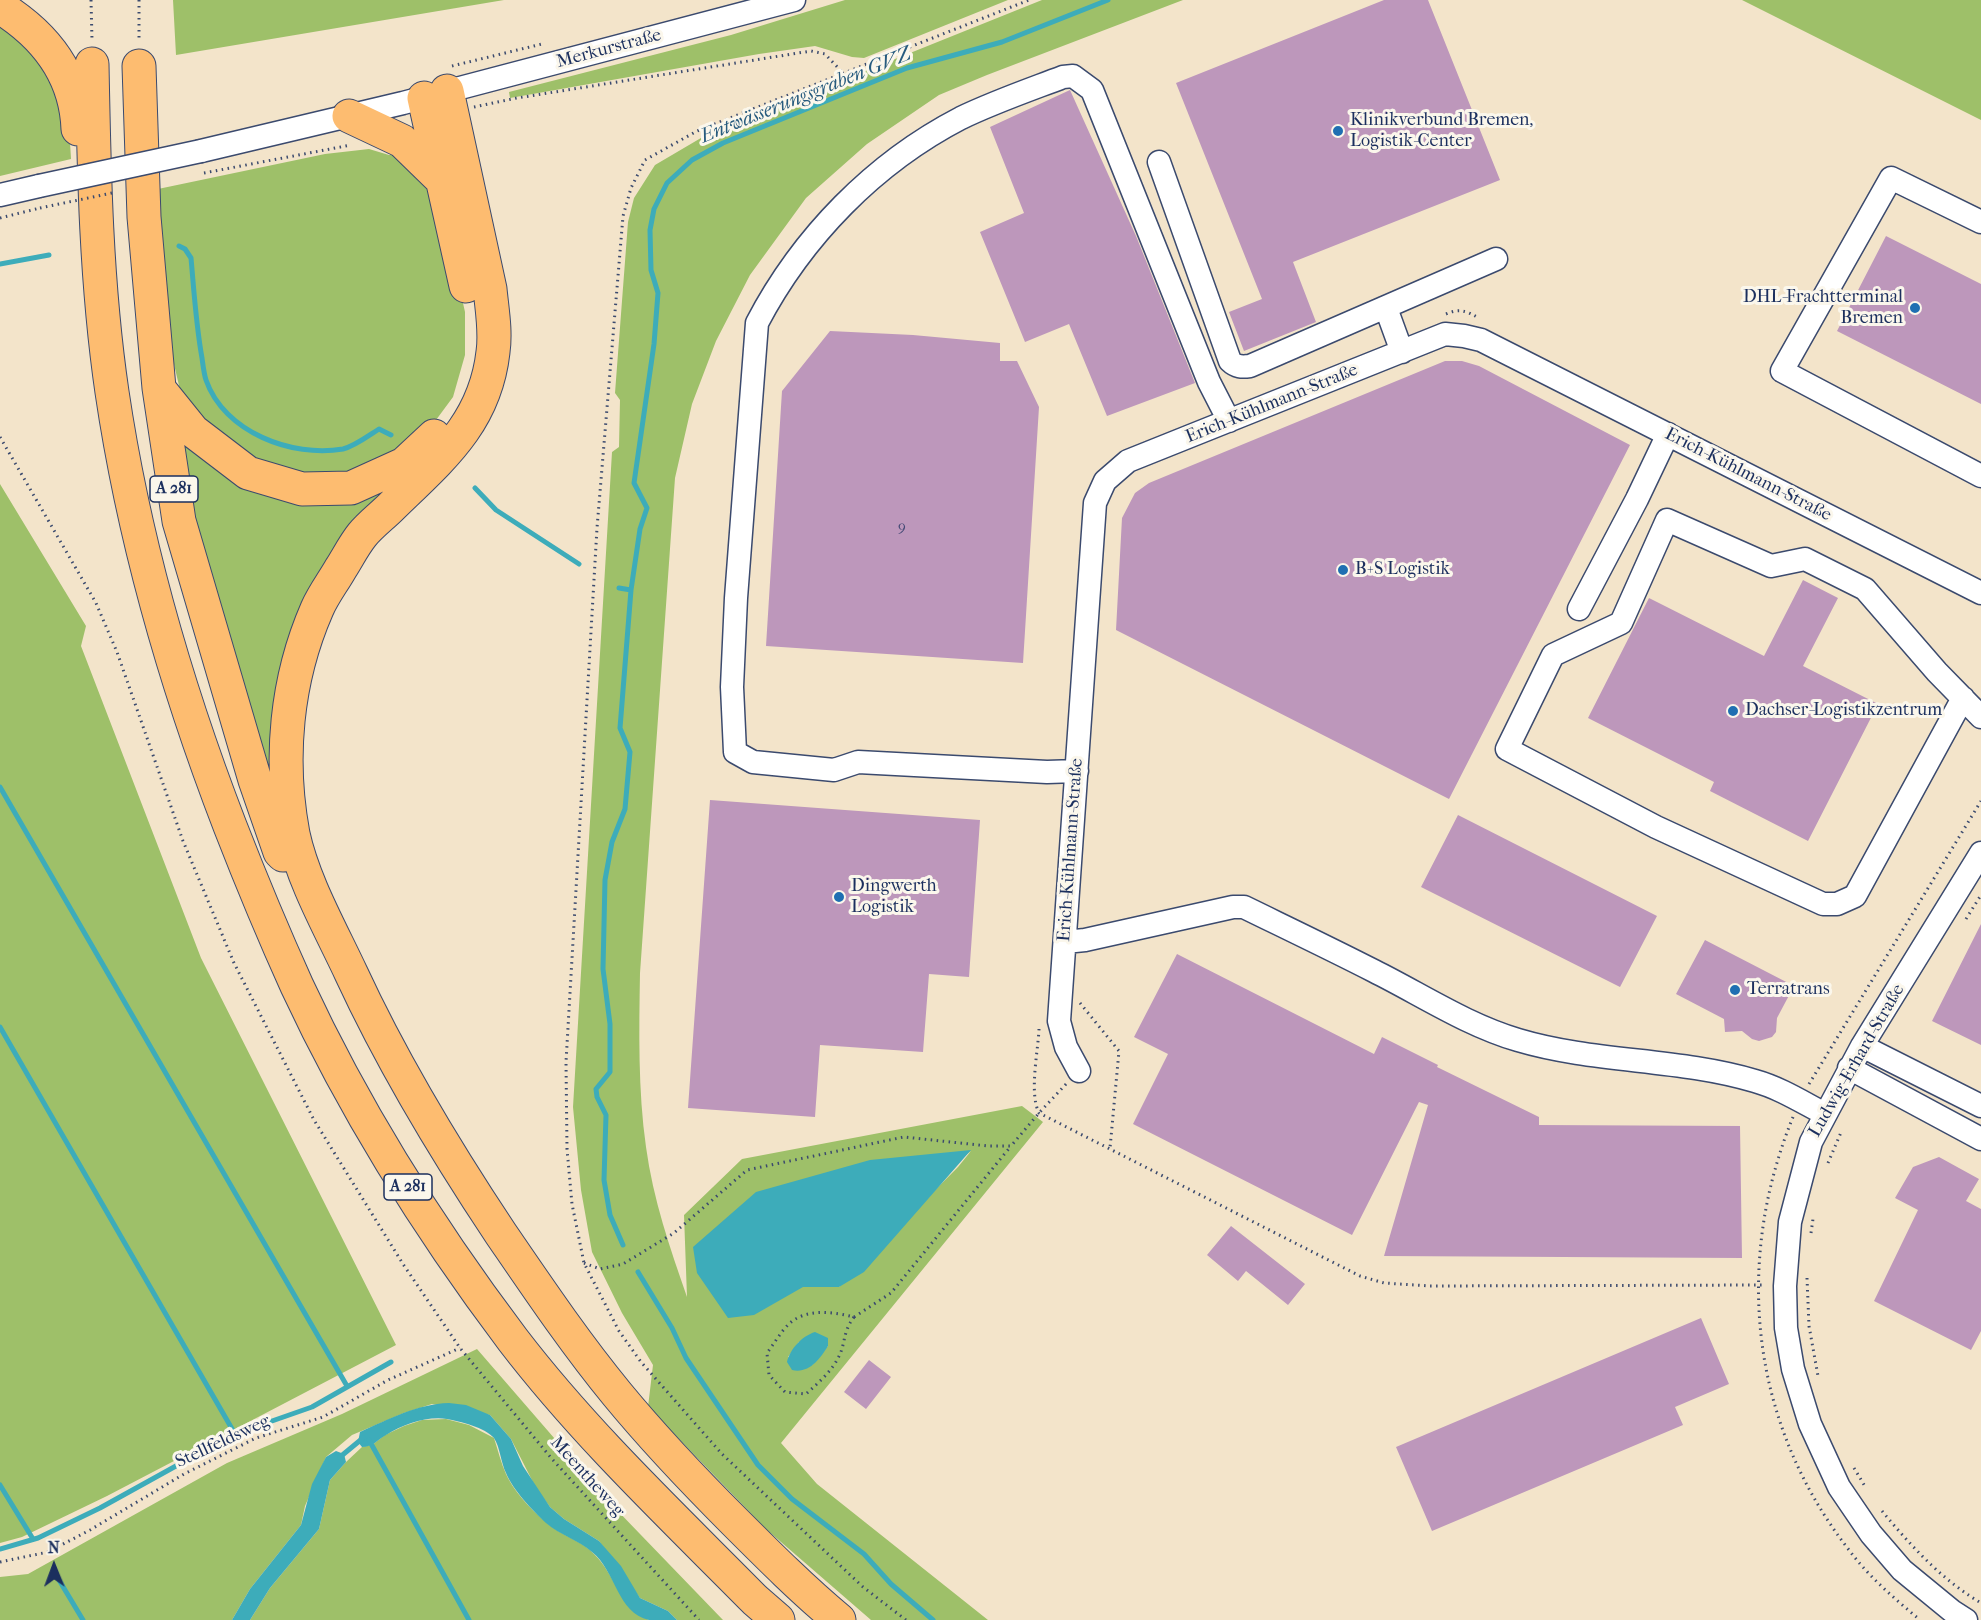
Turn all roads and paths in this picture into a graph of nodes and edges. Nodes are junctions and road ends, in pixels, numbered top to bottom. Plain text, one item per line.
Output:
1 (91, 0) edge
2 (138, 0) edge
3 (794, 0) edge
4 (1029, 0) edge
5 (0, 7) edge
6 (92, 64) joint
7 (139, 66) joint
8 (843, 73) junction
9 (436, 94) junction
10 (517, 98) dead end
11 (354, 130) junction
12 (201, 162) junction
13 (1159, 162) dead end
14 (441, 179) junction
15 (0, 195) edge
16 (39, 197) junction
17 (0, 218) edge
18 (1981, 222) edge
19 (97, 248) junction
20 (1496, 259) dead end
21 (1386, 308) junction
22 (1436, 318) dead end
23 (1485, 321) dead end
24 (1402, 352) junction
25 (159, 388) junction
26 (1229, 421) junction
27 (1668, 434) junction
28 (0, 436) edge
29 (1981, 476) edge
30 (1981, 593) edge
31 (1580, 609) dead end
32 (1963, 698) junction
33 (1981, 717) edge
34 (1077, 771) junction
35 (1981, 801) edge
36 (1981, 853) edge
37 (311, 885) junction
38 (1981, 895) edge
39 (1963, 923) dead end
40 (1065, 942) junction
41 (1081, 993) dead end
42 (1040, 1018) dead end
43 (1862, 1046) junction
44 (1849, 1068) junction
45 (1078, 1071) joint
46 (1800, 1101) junction
47 (1981, 1106) edge
48 (1039, 1113) junction
49 (1834, 1120) junction
50 (1981, 1138) edge
51 (1011, 1146) junction
52 (1110, 1148) junction
53 (1826, 1168) dead end
54 (1814, 1215) dead end
55 (1810, 1239) dead end
56 (584, 1263) junction
57 (1808, 1269) dead end
58 (1758, 1285) junction
59 (854, 1317) junction
60 (460, 1348) junction
61 (1819, 1380) dead end
62 (1850, 1459) dead end
63 (1868, 1492) dead end
64 (1878, 1507) dead end
65 (0, 1562) edge
66 (1981, 1603) edge
67 (699, 1620) edge
68 (778, 1620) edge
69 (839, 1620) edge
70 (906, 1620) edge
71 (1920, 1620) edge
72 (1966, 1620) edge

1 - 6 path
2 - 7 path
3 - 9 street, Merkurstraße
4 - 8 path
5 - 19 highway
6 - 19 highway, A 281
7 - 25 highway, A 281
8 - 10 path
8 - 56 path
9 - 11 street, Merkurstraße
9 - 14 highway
9 - 37 highway
11 - 12 street, Merkurstraße
11 - 12 path
11 - 14 highway
12 - 16 street, Merkurstraße, bridge
13 - 21 street
14 - 25 highway
15 - 16 street, Merkurstraße
16 - 17 path
18 - 29 street
19 - 68 highway, A 281
20 - 21 street
21 - 24 street
22 - 23 path
24 - 26 street, Erich-Kühlmann-Straße
24 - 27 street, Erich-Kühlmann-Straße
25 - 37 highway, A 281
26 - 34 street, Erich-Kühlmann-Straße
26 - 34 street
27 - 30 street, Erich-Kühlmann-Straße
27 - 31 street
28 - 60 path, Meentheweg
32 - 32 street
32 - 33 street
34 - 40 street, Erich-Kühlmann-Straße
35 - 46 path
36 - 43 street, Ludwig-Erhard-Straße
37 - 69 highway, A 281
38 - 39 path
40 - 45 street, Erich-Kühlmann-Straße
40 - 46 street
41 - 52 path
42 - 48 path
43 - 44 street, Ludwig-Erhard-Straße
43 - 47 street
44 - 49 street, Ludwig-Erhard-Straße
44 - 50 street
45 - 48 path
46 - 49 street
46 - 58 path
48 - 51 path
48 - 52 path
49 - 53 path
49 - 72 street, Ludwig-Erhard-Straße
51 - 56 path
51 - 59 path
52 - 58 path
54 - 55 path
56 - 70 path
57 - 61 path
58 - 71 path
59 - 59 path
60 - 65 path, Stellfeldsweg
60 - 67 path, Meentheweg
62 - 63 path
64 - 66 path

